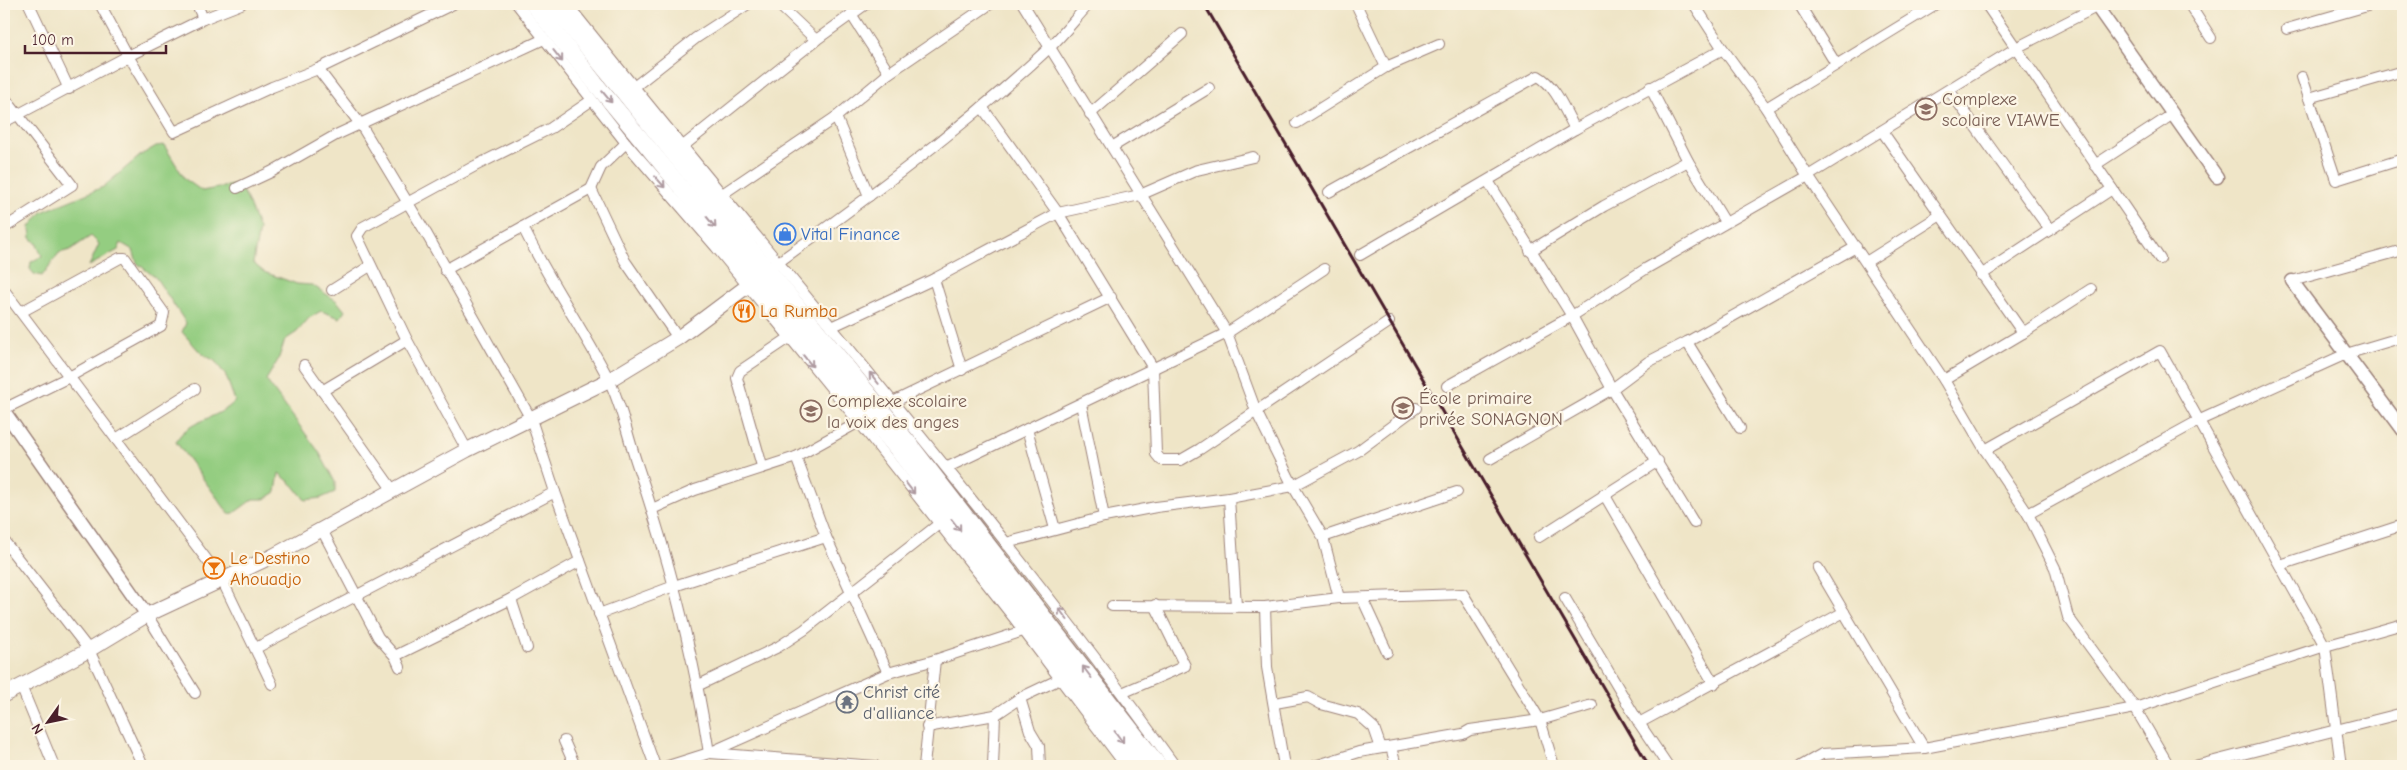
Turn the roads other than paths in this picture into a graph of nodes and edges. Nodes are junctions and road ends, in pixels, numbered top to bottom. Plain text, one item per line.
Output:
1 (29, 4) edge
2 (100, 4) edge
3 (197, 4) edge
4 (241, 4) edge
5 (453, 4) edge
6 (517, 4) edge
7 (533, 4) edge
8 (552, 4) edge
9 (568, 4) edge
10 (748, 4) edge
11 (778, 4) edge
12 (866, 4) edge
13 (990, 4) edge
14 (1023, 4) edge
15 (1089, 4) edge
16 (1694, 4) edge
17 (1799, 4) edge
18 (1936, 4) edge
19 (1986, 4) edge
20 (2189, 4) edge
21 (2374, 4) edge
22 (1360, 5) edge
23 (2098, 5) edge
24 (851, 14) junction
25 (203, 19) junction
26 (2287, 29) dead end
27 (1182, 34) dead end
28 (2211, 38) dead end
29 (544, 39) junction
30 (816, 40) junction
31 (1439, 44) dead end
32 (1049, 48) junction
33 (2016, 48) junction
34 (1723, 49) junction
35 (128, 56) junction
36 (1836, 64) junction
37 (1386, 67) junction
38 (318, 69) junction
39 (2403, 70) edge
40 (889, 73) junction
41 (2302, 77) dead end
42 (634, 87) junction
43 (1650, 87) junction
44 (1209, 88) dead end
45 (69, 89) junction
46 (1949, 90) junction
47 (4, 97) edge
48 (2309, 98) junction
49 (592, 100) junction
50 (982, 107) junction
51 (1766, 108) junction
52 (18, 114) junction
53 (1090, 114) junction
54 (2172, 114) junction
55 (836, 117) junction
56 (4, 122) edge
57 (1297, 123) dead end
58 (361, 125) junction
59 (1575, 129) junction
60 (1882, 131) junction
61 (626, 143) junction
62 (682, 146) junction
63 (1112, 147) junction
64 (1253, 157) dead end
65 (2403, 159) edge
66 (1688, 161) junction
67 (2096, 165) junction
68 (1808, 176) junction
69 (2217, 177) dead end
70 (1488, 181) junction
71 (236, 188) dead end
72 (2112, 189) junction
73 (591, 190) junction
74 (1329, 192) dead end
75 (721, 195) junction
76 (869, 196) junction
77 (1140, 196) junction
78 (407, 203) junction
79 (1058, 213) junction
80 (1939, 216) junction
81 (1725, 222) junction
82 (523, 227) junction
83 (4, 228) edge
84 (2050, 230) junction
85 (1856, 247) junction
86 (2403, 250) edge
87 (1530, 251) junction
88 (1360, 255) dead end
89 (2160, 259) dead end
90 (1866, 262) junction
91 (370, 266) junction
92 (1324, 269) dead end
93 (445, 270) junction
94 (763, 274) junction
95 (1981, 275) junction
96 (934, 279) junction
97 (2292, 281) joint
98 (2091, 289) dead end
99 (4, 290) edge
100 (332, 290) dead end
101 (1110, 298) junction
102 (21, 312) junction
103 (1572, 316) junction
104 (1389, 322) dead end
105 (831, 327) junction
106 (2023, 333) junction
107 (1227, 334) junction
108 (2403, 337) edge
109 (678, 338) junction
110 (789, 338) junction
111 (407, 340) junction
112 (1687, 342) junction
113 (2346, 354) junction
114 (304, 365) dead end
115 (1154, 368) junction
116 (962, 370) junction
117 (69, 377) junction
118 (609, 380) junction
119 (1944, 380) junction
120 (1448, 386) dead end
121 (194, 389) dead end
122 (1612, 389) junction
123 (322, 391) junction
124 (893, 402) junction
125 (1081, 404) junction
126 (1416, 408) dead end
127 (4, 410) edge
128 (1256, 411) junction
129 (530, 419) junction
130 (2200, 420) junction
131 (859, 422) junction
132 (1740, 428) dead end
133 (1027, 429) junction
134 (2403, 430) edge
135 (116, 439) junction
136 (467, 450) junction
137 (1984, 450) junction
138 (796, 456) junction
139 (1490, 459) dead end
140 (1658, 461) junction
141 (762, 466) junction
142 (948, 467) junction
143 (1293, 486) junction
144 (392, 489) junction
145 (555, 492) junction
146 (1457, 492) dead end
147 (1604, 494) junction
148 (1229, 498) junction
149 (652, 509) junction
150 (2028, 514) junction
151 (1104, 517) junction
152 (1694, 523) dead end
153 (939, 524) junction
154 (2403, 525) edge
155 (1055, 529) junction
156 (322, 530) junction
157 (1539, 536) dead end
158 (826, 537) junction
159 (1323, 537) junction
160 (4, 541) edge
161 (1006, 543) junction
162 (580, 561) junction
163 (2280, 565) junction
164 (1818, 568) dead end
165 (222, 580) junction
166 (674, 586) junction
167 (852, 593) junction
168 (355, 596) junction
169 (1340, 598) junction
170 (1362, 598) junction
171 (1565, 598) dead end
172 (511, 599) junction
173 (1155, 605) junction
174 (1112, 606) dead end
175 (1236, 606) junction
176 (1264, 607) junction
177 (1844, 612) junction
178 (599, 614) junction
179 (147, 615) junction
180 (2403, 624) edge
181 (1023, 631) junction
182 (2325, 646) junction
183 (256, 648) junction
184 (527, 648) dead end
185 (89, 650) junction
186 (1388, 652) dead end
187 (395, 656) junction
188 (935, 660) junction
189 (400, 667) dead end
190 (888, 673) junction
191 (1060, 679) junction
192 (272, 684) dead end
193 (1714, 684) junction
194 (698, 685) junction
195 (21, 686) junction
196 (196, 693) dead end
197 (1122, 693) junction
198 (4, 695) edge
199 (1020, 698) junction
200 (1275, 703) junction
201 (1592, 705) dead end
202 (2135, 708) junction
203 (2403, 713) edge
204 (995, 715) junction
205 (1540, 720) junction
206 (1639, 723) junction
207 (927, 727) junction
208 (2337, 730) junction
209 (564, 741) dead end
210 (1391, 748) junction
211 (1924, 748) junction
212 (709, 753) junction
213 (54, 766) edge
214 (143, 766) edge
215 (575, 766) edge
216 (655, 766) edge
217 (668, 766) edge
218 (875, 766) edge
219 (924, 766) edge
220 (993, 766) edge
221 (1040, 766) edge
222 (1126, 766) edge
223 (1141, 766) edge
224 (1159, 766) edge
225 (1175, 766) edge
226 (1284, 766) edge
227 (1315, 766) edge
228 (1396, 766) edge
229 (1554, 766) edge
230 (1668, 766) edge
231 (1801, 766) edge
232 (2169, 766) edge
233 (2195, 766) edge
234 (2342, 766) edge

1 - 45 street
2 - 35 street
3 - 25 street
4 - 25 street
5 - 38 street
6 - 29 street
7 -> 94 highway
8 - 94 highway
9 - 42 street
10 - 42 street
11 - 30 street
12 - 24 street
13 - 40 street
14 - 32 street
15 - 32 street
16 - 34 street
17 - 36 street
18 - 36 street
19 - 33 street
20 - 28 street
21 - 26 street
22 - 37 street
23 - 33 street
23 - 54 street
24 - 30 street
24 - 40 street
25 - 35 street
27 - 53 street
29 -> 49 street
29 - 58 street
30 - 62 street
31 - 37 street
32 - 50 street
32 - 53 street
33 - 46 street
33 - 67 street
34 - 43 street
34 - 51 street
35 - 38 street
35 - 45 street
36 - 51 street
37 - 57 street
38 - 58 street
39 - 48 street
40 - 55 street
41 - 48 street
42 - 62 street
43 - 59 street
43 - 66 street
44 - 63 street
45 - 52 street
46 - 60 street
46 - 84 street
47 - 52 street
48 - 65 street
49 - 61 street
49 - 78 street
50 - 76 street
50 - 79 street
51 - 68 street
52 - 56 street
52 - 83 street
53 - 63 street
54 - 67 street
54 - 69 street
55 - 75 street
55 - 76 street
58 - 71 street
58 - 78 street
59 - 70 street
59 - 74 street
60 - 68 street
60 - 80 street
61 - 73 street
61 -> 94 street
62 - 75 street
63 - 77 street
64 - 77 street
66 - 81 street
66 - 87 street
67 - 72 street
68 - 81 street
68 - 85 street
70 - 87 street
70 - 88 street
72 - 84 street
72 - 89 street
73 - 82 street
73 - 109 street
75 - 94 street
76 - 94 street
77 - 79 street
77 - 107 street
78 - 91 street
78 - 93 street
79 - 96 street
79 - 101 street
80 - 90 street
80 - 95 street
81 - 103 street
82 - 93 street
82 - 118 street
84 - 95 street
85 - 90 street
85 - 112 street
86 - 97 street
87 - 103 street
90 - 119 street
91 - 100 street
91 - 111 street
92 - 107 street
93 - 129 street
94 - 105 street
94 - 109 main road
94 - 110 street
94 -> 223 highway
224 -> 94 highway
95 - 106 street
96 - 105 street
96 - 116 street
97 - 113 street
98 - 106 street
99 - 102 street
101 - 115 street
101 - 116 street
102 - 117 street
102 - 117 street
103 - 120 street
103 - 122 street
104 - 128 street
124 -> 105 street
106 - 119 street
107 - 115 street
107 - 128 street
108 - 113 street
109 - 118 main road
110 -> 131 street
110 - 141 street
111 - 123 street
111 - 136 street
112 - 122 street
112 - 132 street
113 - 130 street
113 - 134 street
114 - 123 street
115 - 125 street
115 - 128 street
116 - 124 street
117 - 127 street
117 - 135 street
118 - 129 main road
118 - 149 street
119 - 137 street
121 - 135 street
122 - 139 street
122 - 140 street
123 - 144 street
124 - 142 street
125 - 133 street
125 - 151 street
126 - 143 street
127 - 179 street
128 - 143 street
129 - 136 main road
129 - 145 street
130 - 137 street
130 - 150 street
130 - 163 street
131 - 138 street
131 -> 153 street
133 - 142 street
133 - 155 street
135 - 165 street
136 - 144 main road
137 - 150 street
138 - 141 street
138 - 158 street
140 - 147 street
140 - 152 street
141 - 149 street
142 - 161 street
143 - 148 street
143 - 159 street
144 - 156 main road
145 - 162 street
145 - 168 street
146 - 159 street
147 - 157 street
147 - 193 street
148 - 151 street
148 - 175 street
149 - 166 street
150 - 202 street
151 - 155 street
153 - 167 street
153 - 181 street
154 - 163 street
155 - 161 street
156 - 165 main road
156 - 168 street
158 - 166 street
158 - 167 street
159 - 169 street
160 - 185 street
197 -> 161 street
162 - 172 street
162 - 178 street
163 - 182 street
164 - 177 street
165 - 179 main road
165 - 183 street
166 - 178 street
166 - 194 street
167 - 190 street
167 - 194 street
168 - 183 street
168 - 187 street
169 - 170 street
169 - 176 street
170 - 186 street
170 - 205 street
171 - 206 street
172 - 184 street
172 - 187 street
173 - 174 street
173 - 175 street
173 - 197 street
175 - 176 street
176 - 200 street
177 - 193 street
177 - 211 street
178 - 216 street
179 - 185 main road
179 - 196 street
180 - 182 street
181 - 188 street
181 - 191 street
182 - 202 street
182 - 208 street
183 - 192 street
185 - 195 main road
185 - 214 street
187 - 189 street
188 - 190 street
188 - 207 street
190 - 212 street
191 - 199 street
191 - 222 street
193 - 206 street
194 - 212 street
195 - 198 main road
195 - 213 street
197 - 225 street
199 - 204 street
199 - 221 street
200 - 210 street
200 - 226 street
201 - 205 street
202 - 211 street
202 - 232 street
203 - 208 street
204 - 207 street
204 - 220 street
205 - 210 street
205 - 229 street
206 - 230 street
207 - 219 street
208 - 233 street
208 - 234 street
209 - 215 street
210 - 227 street
210 - 228 street
211 - 231 street
212 - 217 street
212 - 218 street

